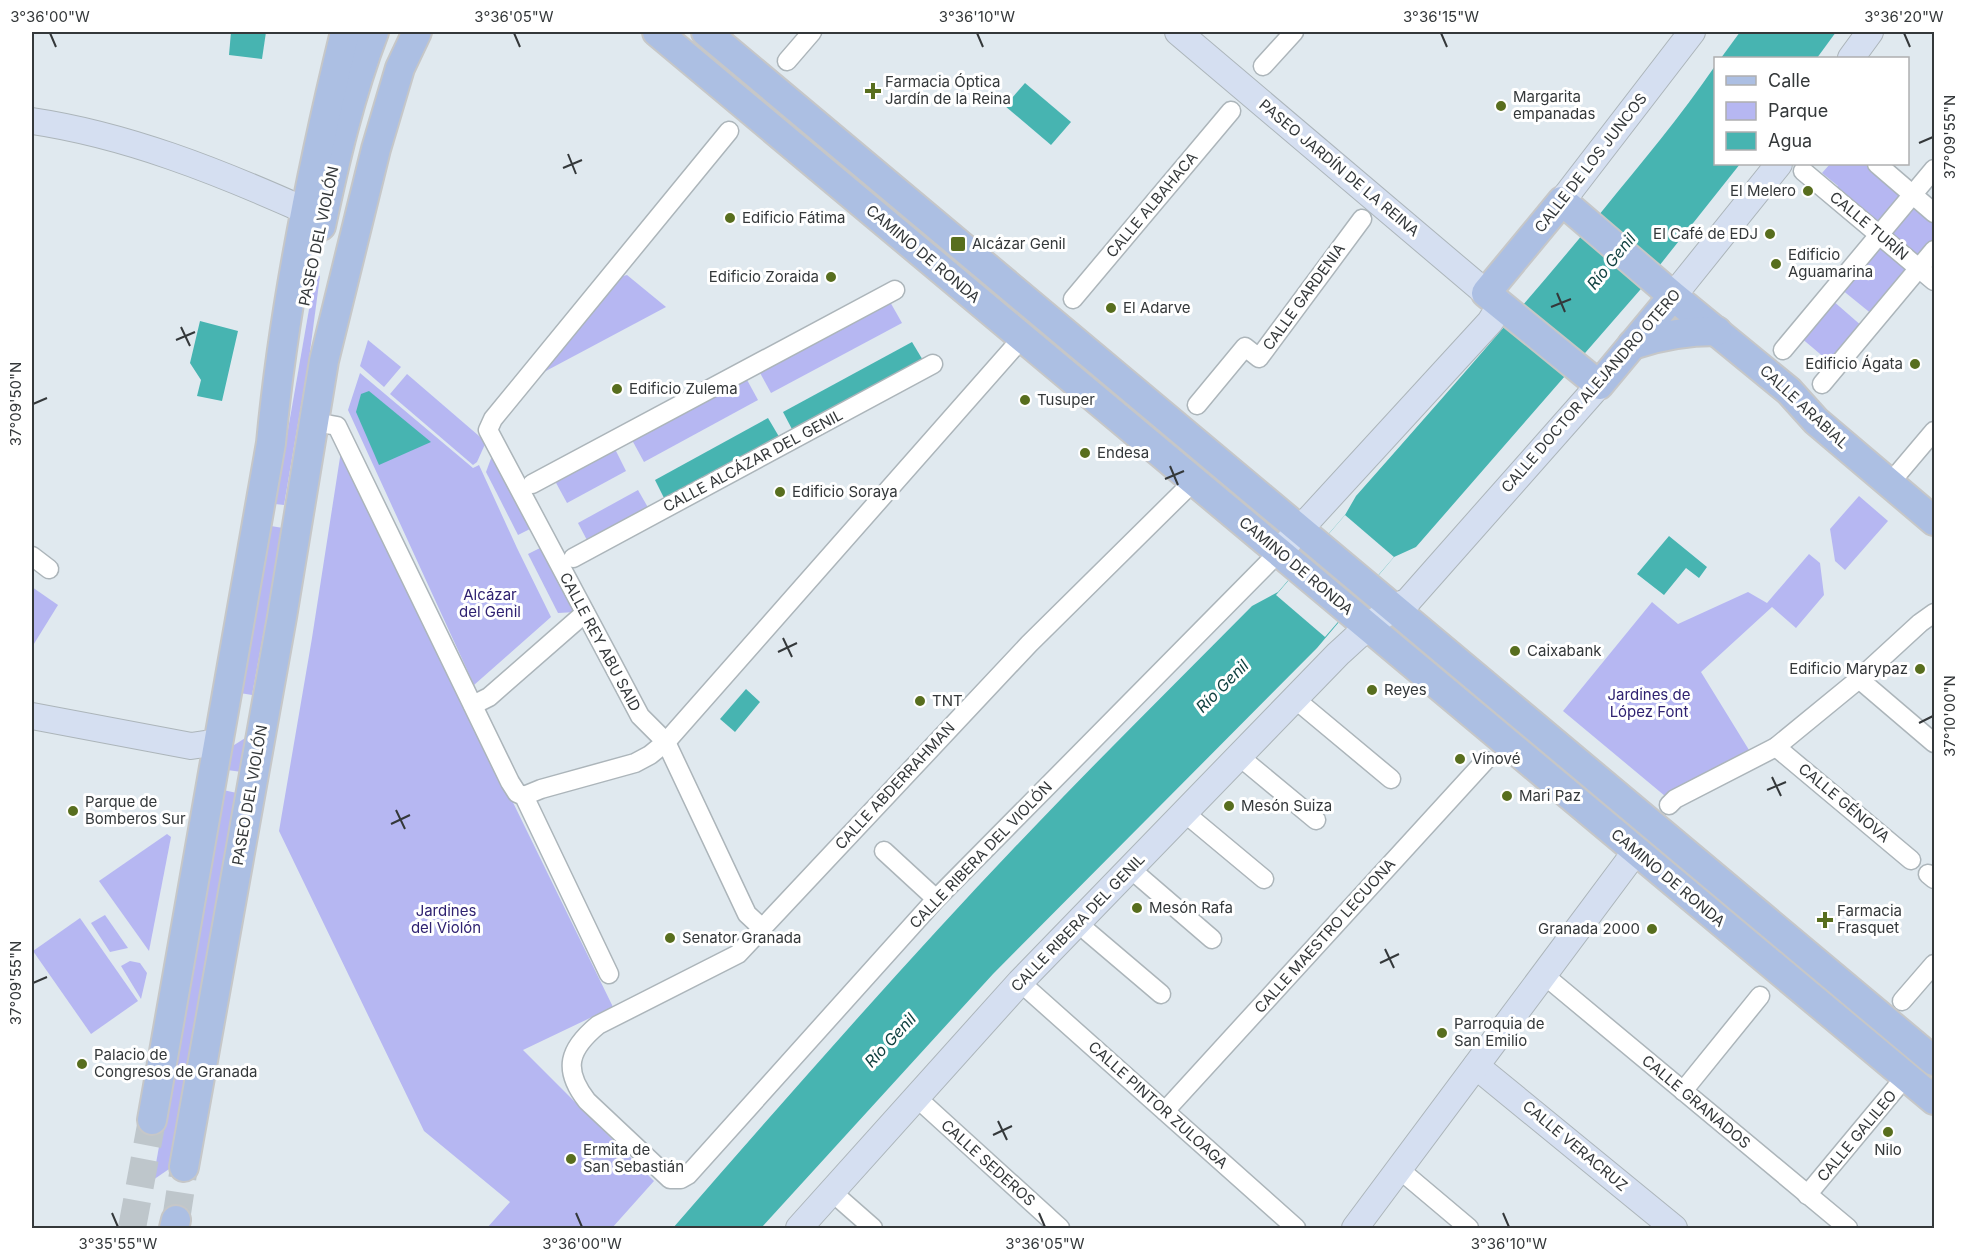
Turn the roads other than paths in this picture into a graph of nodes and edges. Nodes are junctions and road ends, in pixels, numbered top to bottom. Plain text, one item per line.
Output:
1 (345, 32) edge
2 (374, 32) edge
3 (389, 32) edge
4 (417, 32) edge
5 (657, 32) edge
6 (706, 32) edge
7 (812, 32) edge
8 (1178, 32) edge
9 (1294, 32) edge
10 (1692, 32) edge
11 (1870, 32) edge
12 (1852, 57) edge
13 (787, 61) dead end
14 (1263, 66) dead end
15 (1232, 111) dead end
16 (32, 121) edge
17 (729, 131) dead end
18 (1878, 165) edge
19 (1791, 167) edge
20 (1935, 169) edge
21 (1913, 194) junction
22 (1562, 201) junction
23 (304, 210) junction
24 (1935, 213) edge
25 (1362, 219) dead end
26 (1879, 235) junction
27 (1935, 250) edge
28 (1919, 268) junction
29 (1935, 281) edge
30 (1663, 288) junction
31 (895, 290) dead end
32 (1073, 299) dead end
33 (1500, 304) junction
34 (1717, 331) junction
35 (1023, 337) junction
36 (1632, 345) junction
37 (1783, 350) dead end
38 (324, 361) junction
39 (933, 364) dead end
40 (1588, 376) junction
41 (1822, 384) dead end
42 (1197, 405) dead end
43 (315, 422) junction
44 (1930, 436) edge
45 (271, 443) junction
46 (1194, 481) junction
47 (1890, 483) junction
48 (532, 484) dead end
49 (1935, 521) edge
50 (1309, 538) junction
51 (32, 556) edge
52 (573, 558) dead end
53 (1289, 560) junction
54 (50, 568) dead end
55 (1394, 608) junction
56 (585, 613) junction
57 (1935, 613) edge
58 (1358, 618) junction
59 (1859, 679) junction
60 (1301, 704) dead end
61 (474, 705) junction
62 (32, 716) edge
63 (263, 718) junction
64 (218, 742) junction
65 (666, 742) junction
66 (1935, 743) edge
67 (1776, 747) junction
68 (1246, 762) dead end
69 (1485, 762) dead end
70 (1391, 779) dead end
71 (524, 796) junction
72 (1667, 812) junction
73 (1192, 819) dead end
74 (1316, 820) dead end
75 (884, 851) dead end
76 (1636, 851) junction
77 (1911, 860) dead end
78 (1140, 877) dead end
79 (1264, 879) dead end
80 (934, 897) dead end
81 (762, 928) junction
82 (1088, 932) dead end
83 (1212, 939) dead end
84 (1935, 964) edge
85 (609, 974) dead end
86 (1544, 975) junction
87 (1020, 982) junction
88 (1161, 994) dead end
89 (1760, 996) dead end
90 (1902, 1001) dead end
91 (626, 1010) joint
92 (1935, 1061) edge
93 (1476, 1066) junction
94 (1906, 1076) junction
95 (1683, 1091) junction
96 (916, 1098) junction
97 (1935, 1100) edge
98 (1165, 1111) junction
99 (152, 1120) tunnel mouth
100 (184, 1167) tunnel mouth
101 (1399, 1169) junction
102 (832, 1192) junction
103 (1807, 1195) junction
104 (799, 1228) edge
105 (873, 1228) edge
106 (1060, 1228) edge
107 (1296, 1228) edge
108 (1355, 1228) edge
109 (1469, 1228) edge
110 (1674, 1228) edge
111 (1848, 1228) edge

1 - 23 main road, PASEO DEL VIOLÓN
2 - 45 main road, PASEO DEL VIOLÓN
3 - 38 main road, PASEO DEL VIOLÓN
4 - 38 main road, PASEO DEL VIOLÓN
5 - 35 main road, CAMINO DE RONDA
6 - 50 main road, CAMINO DE RONDA
7 - 13 street
8 - 33 main road, PASEO JARDÍN DE LA REINA
9 - 14 street
10 - 22 main road, CALLE DE LOS JUNCOS
11 - 12 main road
15 - 32 street, CALLE ALBAHACA
16 - 23 main road
17 - 56 street, CALLE REY ABU SAID
18 - 21 street
19 - 26 street, CALLE TURÍN
19 - 30 main road, CALLE DOCTOR ALEJANDRO OTERO
20 - 21 street
21 - 24 street
21 - 26 street
22 - 30 main road, CALLE ARABIAL
22 - 33 main road, CALLE DE LOS JUNCOS
23 - 45 main road, PASEO DEL VIOLÓN
25 - 42 street, CALLE GARDENIA
26 - 28 street, CALLE TURÍN
26 - 37 street
27 - 28 street
28 - 29 street, CALLE TURÍN
28 - 41 street
30 - 34 main road, CALLE ARABIAL
30 - 36 main road, CALLE DOCTOR ALEJANDRO OTERO
31 - 48 street
33 - 40 main road
33 - 50 main road, CALLE DE LOS JUNCOS
34 - 36 main road
34 - 47 main road, CALLE ARABIAL
35 - 46 main road, CAMINO DE RONDA
35 - 65 street
36 - 40 main road, CALLE DOCTOR ALEJANDRO OTERO
38 - 43 main road, PASEO DEL VIOLÓN
39 - 52 street, CALLE ALCÁZAR DEL GENIL
40 - 55 main road, CALLE DOCTOR ALEJANDRO OTERO
43 - 61 street
43 - 63 main road, PASEO DEL VIOLÓN
44 - 47 street
45 - 64 main road, PASEO DEL VIOLÓN
46 - 53 main road, CAMINO DE RONDA
46 - 81 street, CALLE ABDERRAHMAN
47 - 49 main road, CALLE ARABIAL
50 - 53 main road, CALLE DE LOS JUNCOS
50 - 55 main road, CAMINO DE RONDA
51 - 54 street
53 - 58 main road, CAMINO DE RONDA
53 - 91 street, CALLE RIBERA DEL VIOLÓN
55 - 58 main road, CALLE DOCTOR ALEJANDRO OTERO
55 - 72 main road, CAMINO DE RONDA
56 - 61 street
56 - 65 street, CALLE REY ABU SAID
57 - 59 street
58 - 76 main road, CAMINO DE RONDA
58 - 87 main road, CALLE RIBERA DEL GENIL
59 - 66 street
59 - 67 street
60 - 70 street
61 - 71 street
62 - 64 main road
63 - 64 main road
63 - 100 main road, PASEO DEL VIOLÓN
64 - 99 main road, PASEO DEL VIOLÓN
65 - 71 street
65 - 81 street
67 - 72 street
67 - 77 street, CALLE GÉNOVA
68 - 74 street
69 - 98 street, CALLE MAESTRO LECUONA
71 - 85 street
72 - 76 main road
72 - 92 main road, CAMINO DE RONDA
73 - 79 street
75 - 80 street
76 - 86 main road
76 - 94 main road, CAMINO DE RONDA
78 - 83 street, CALLE RIBERA DEL GENIL
81 - 91 street, CALLE ABDERRAHMAN
82 - 88 street, CALLE RIBERA DEL GENIL
84 - 90 street
86 - 93 main road
86 - 95 street, CALLE GRANADOS
87 - 96 main road, CALLE RIBERA DEL GENIL
87 - 98 street, CALLE PINTOR ZULOAGA
89 - 95 street
93 - 101 main road
93 - 110 main road, CALLE VERACRUZ
94 - 97 main road, CAMINO DE RONDA
94 - 103 street, CALLE GALILEO
95 - 103 street, CALLE GRANADOS
96 - 102 main road, CALLE RIBERA DEL GENIL
96 - 106 street, CALLE SEDEROS
98 - 107 street, CALLE PINTOR ZULOAGA
101 - 108 main road
101 - 109 street
102 - 104 main road, CALLE RIBERA DEL GENIL
102 - 105 street
103 - 111 street, CALLE GRANADOS

